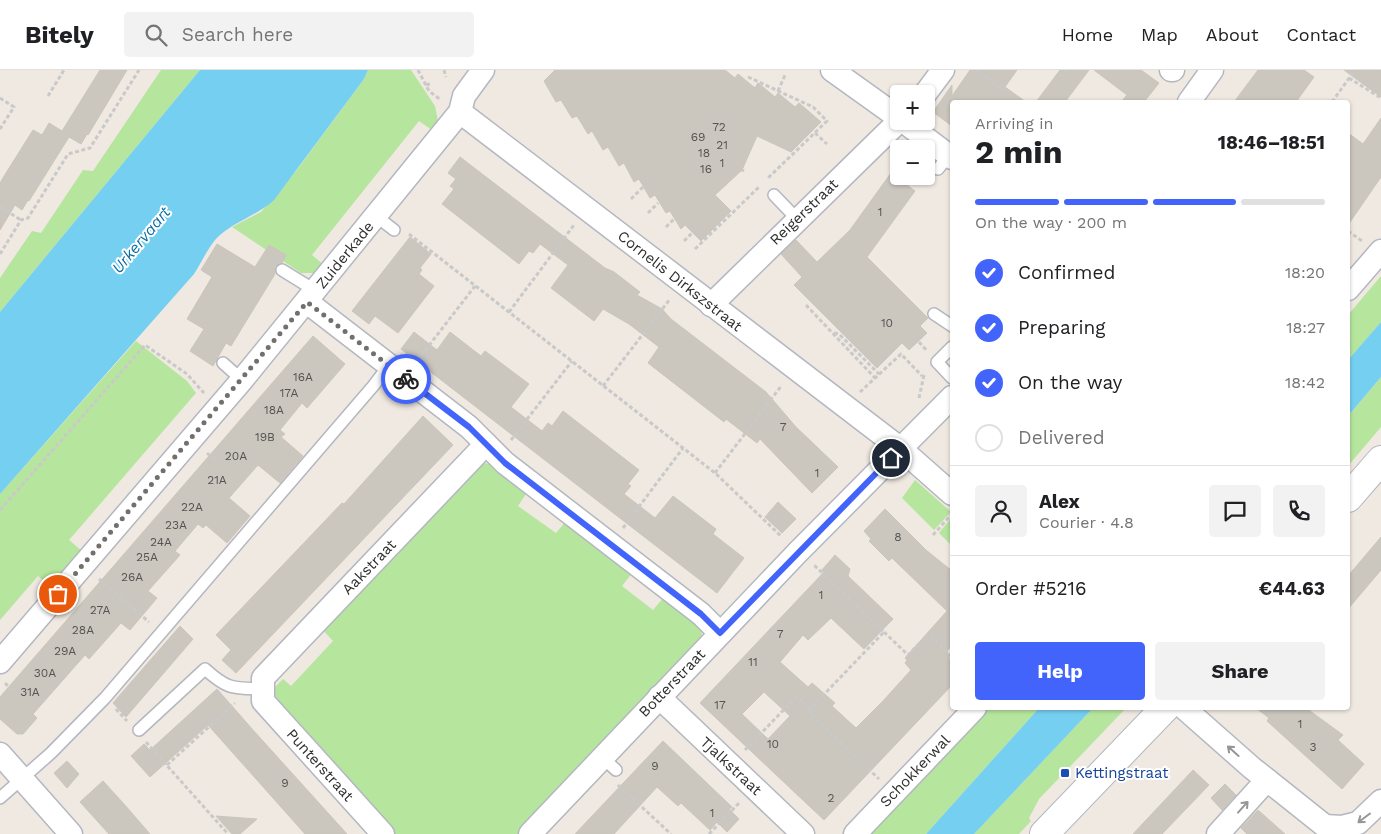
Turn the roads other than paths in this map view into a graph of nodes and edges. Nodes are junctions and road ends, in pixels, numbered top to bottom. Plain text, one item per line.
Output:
1 (483, 70) edge
2 (832, 70) edge
3 (943, 70) edge
4 (1212, 70) edge
5 (932, 85) edge
6 (1190, 100) edge
7 (460, 112) junction
8 (890, 113) edge
9 (890, 129) edge
10 (913, 130) edge
11 (946, 161) edge
12 (774, 196) dead end
13 (376, 216) junction
14 (797, 219) junction
15 (400, 230) road end
16 (1371, 246) edge
17 (282, 270) dead end
18 (1350, 285) edge
19 (311, 297) junction
20 (712, 305) junction
21 (934, 314) dead end
22 (950, 325) edge
23 (950, 349) edge
24 (224, 364) dead end
25 (389, 365) junction
26 (950, 376) edge
27 (242, 380) junction
28 (950, 399) edge
29 (486, 444) junction
30 (901, 449) junction
31 (1381, 460) edge
32 (950, 492) edge
33 (1350, 496) edge
34 (720, 633) junction
35 (1, 672) edge
36 (263, 691) junction
37 (659, 697) junction
38 (974, 710) edge
39 (1164, 710) edge
40 (1186, 710) edge
41 (137, 731) road end
42 (0, 754) edge
43 (22, 779) junction
44 (1267, 780) junction
45 (0, 798) edge
46 (1381, 801) edge
47 (1219, 823) edge
48 (71, 834) edge
49 (382, 834) edge
50 (530, 834) edge
51 (804, 834) edge
52 (855, 834) edge
53 (1044, 834) edge

1 - 7 street, Zuiderkade
2 - 8 street
3 - 5 street
4 - 6 street
7 - 13 street, Zuiderkade
7 - 20 street, Cornelis Dirkszstraat
9 - 14 street, Reigerstraat
10 - 11 street
12 - 14 lane
13 - 15 lane
13 - 19 street, Zuiderkade
14 - 20 street, Reigerstraat
16 - 18 street
17 - 19 lane
19 - 25 street
19 - 27 street, Zuiderkade
20 - 30 street, Cornelis Dirkszstraat
21 - 22 lane
23 - 26 lane
24 - 27 lane
25 - 29 street
25 - 43 lane
27 - 35 street, Zuiderkade
28 - 30 street, Botterstraat
29 - 34 street
29 - 36 street, Aakstraat
30 - 32 street, Cornelis Dirkszstraat
30 - 34 street, Botterstraat
31 - 33 main road
34 - 37 street, Botterstraat
36 - 41 lane
36 - 49 street, Punterstraat
37 - 50 street, Botterstraat
37 - 51 street, Tjalkstraat
38 - 52 street, Schokkerwal
39 - 53 main road
44 -> 40 street
42 - 43 street
43 - 45 lane
43 - 48 street
46 -> 44 street
47 -> 44 street

